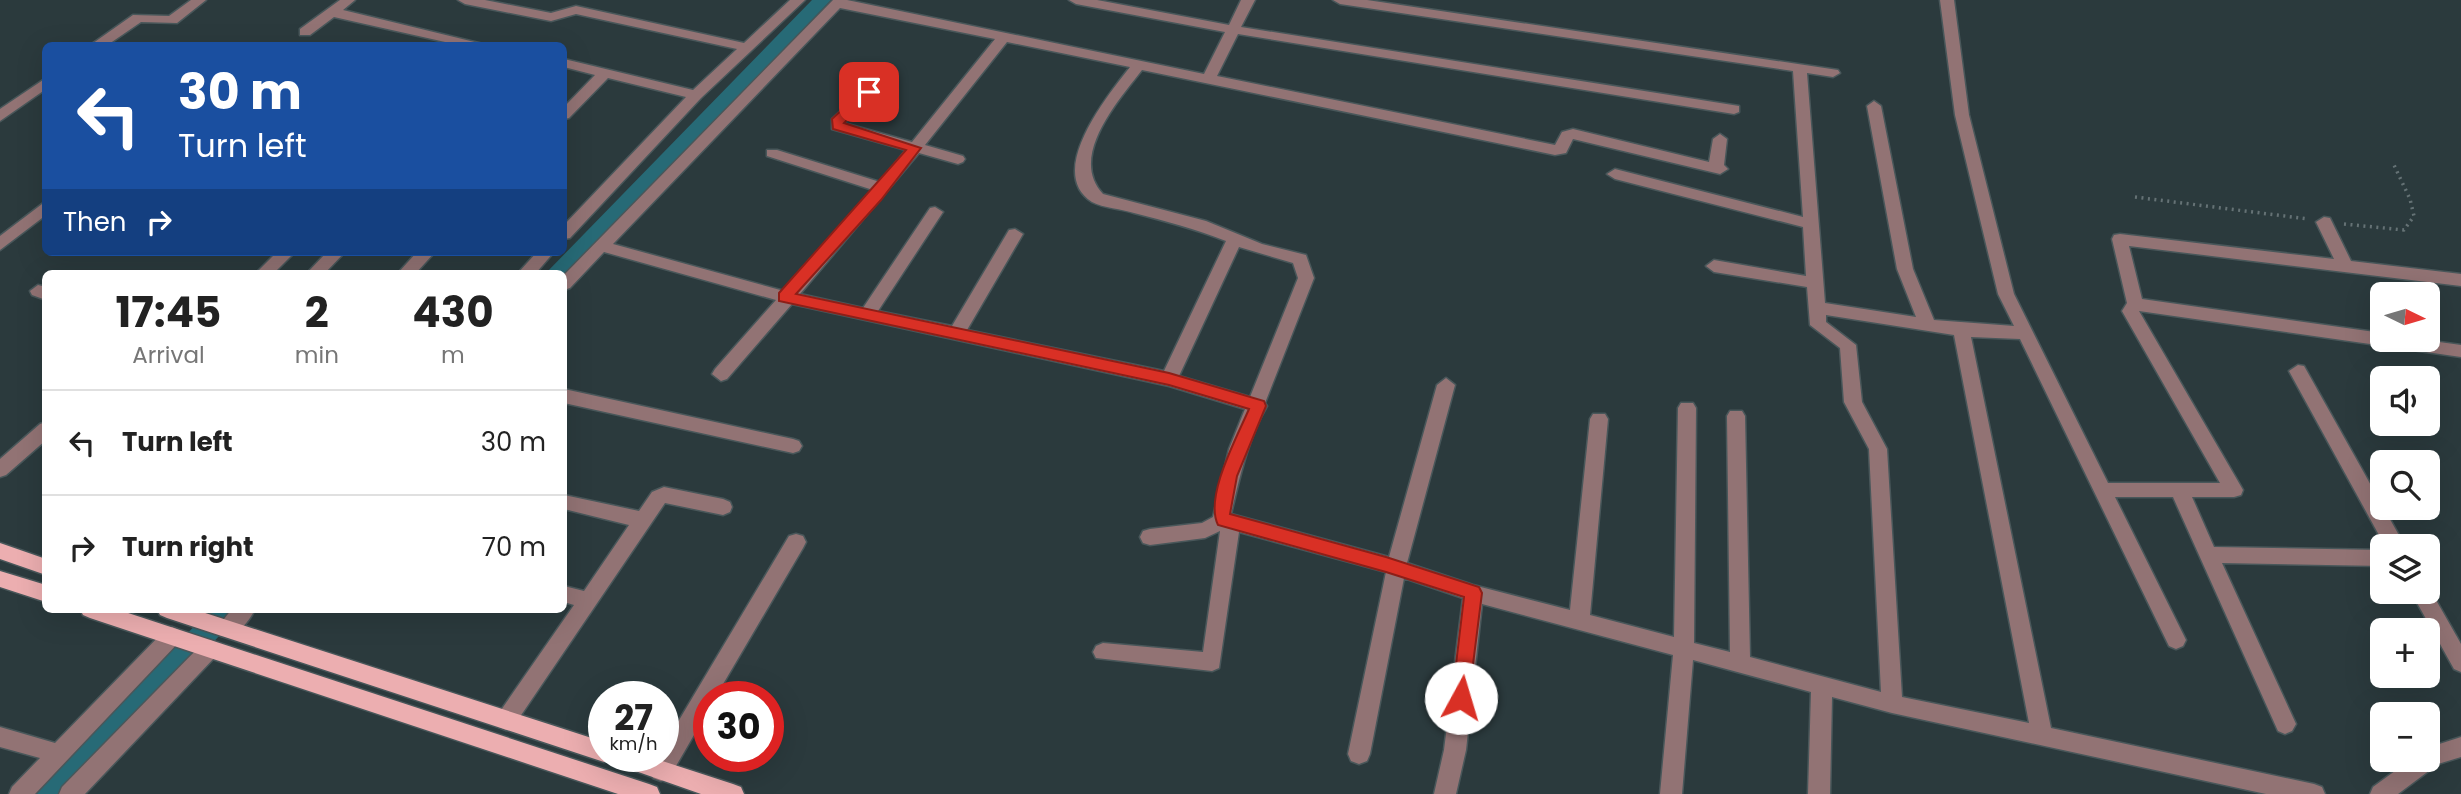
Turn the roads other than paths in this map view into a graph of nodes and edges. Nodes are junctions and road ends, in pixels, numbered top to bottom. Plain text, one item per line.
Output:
1 (199, 0) edge
2 (348, 0) edge
3 (465, 0) edge
4 (798, 0) edge
5 (1076, 0) edge
6 (1248, 0) edge
7 (1340, 0) edge
8 (1947, 0) edge
9 (838, 2) edge
10 (332, 12) junction
11 (1234, 30) junction
12 (305, 32) dead end
13 (1002, 39) junction
14 (102, 42) edge
15 (466, 42) edge
16 (746, 47) junction
17 (567, 64) edge
18 (1138, 66) junction
19 (1800, 68) junction
20 (606, 73) junction
21 (1833, 73) dead end
22 (1208, 80) junction
23 (42, 85) edge
24 (869, 92) dead end
25 (696, 96) junction
26 (1874, 106) dead end
27 (1734, 109) dead end
28 (567, 112) edge
29 (1, 114) edge
30 (1720, 139) dead end
31 (915, 148) junction
32 (772, 153) dead end
33 (958, 159) dead end
34 (1615, 174) dead end
35 (882, 188) junction
36 (42, 209) edge
37 (935, 212) dead end
38 (2324, 222) road end
39 (1811, 224) junction
40 (567, 231) edge
41 (1015, 234) dead end
42 (1235, 239) junction
43 (0, 244) edge
44 (601, 246) junction
45 (283, 256) edge
46 (333, 256) edge
47 (423, 256) edge
48 (542, 256) edge
49 (2346, 265) junction
50 (1714, 266) dead end
51 (267, 270) edge
52 (317, 270) edge
53 (409, 270) edge
54 (529, 270) edge
55 (567, 281) edge
56 (2461, 281) edge
57 (1815, 283) junction
58 (785, 297) junction
59 (2135, 304) junction
60 (1816, 309) junction
61 (867, 314) junction
62 (1928, 325) junction
63 (1961, 330) junction
64 (2024, 333) junction
65 (956, 334) junction
66 (2461, 351) edge
67 (2298, 371) dead end
68 (721, 374) dead end
69 (1169, 379) junction
70 (1446, 385) dead end
71 (567, 397) edge
72 (1258, 406) junction
73 (1687, 408) dead end
74 (1736, 416) dead end
75 (1599, 419) dead end
76 (42, 433) edge
77 (793, 446) dead end
78 (0, 470) edge
79 (2100, 490) junction
80 (2179, 490) junction
81 (567, 503) edge
82 (723, 507) dead end
83 (642, 520) junction
84 (1227, 521) junction
85 (2389, 534) edge
86 (1150, 537) dead end
87 (796, 542) dead end
88 (0, 551) edge
89 (2208, 555) junction
90 (2370, 558) edge
91 (42, 566) edge
92 (1396, 568) junction
93 (0, 579) edge
94 (42, 593) edge
95 (1473, 593) junction
96 (567, 595) edge
97 (587, 600) junction
98 (2428, 604) edge
99 (102, 613) edge
100 (241, 613) edge
101 (196, 615) edge
102 (1579, 621) junction
103 (226, 629) junction
104 (177, 638) junction
105 (2176, 640) dead end
106 (210, 649) junction
107 (1684, 649) junction
108 (1103, 652) dead end
109 (2461, 663) edge
110 (1740, 664) junction
111 (1822, 685) junction
112 (1892, 704) junction
113 (506, 720) junction
114 (2286, 724) dead end
115 (2042, 736) junction
116 (0, 737) edge
117 (679, 740) edge
118 (588, 747) edge
119 (2461, 747) edge
120 (59, 754) junction
121 (1359, 754) dead end
122 (664, 772) edge
123 (2395, 790) edge
124 (20, 794) edge
125 (70, 794) edge
126 (649, 794) edge
127 (733, 794) edge
128 (1445, 794) edge
129 (1671, 794) edge
130 (1819, 794) edge
131 (2314, 794) edge

1 - 14 street
2 - 10 street
3 - 16 street
4 - 16 street
5 - 11 street
6 - 11 street
7 - 19 street
8 - 64 street
9 - 13 street
9 - 44 street
10 - 12 street
10 - 15 street
11 - 22 street
11 - 27 street
13 - 18 street
13 - 31 street
16 - 25 street
17 - 20 street
18 - 22 street
18 - 42 street
19 - 21 street
19 - 39 street
20 - 25 street
20 - 28 street
22 - 30 street
23 - 29 street
24 - 31 street
25 - 40 street
26 - 62 street
31 - 33 street
31 - 35 street
32 - 35 street
34 - 39 street
35 - 58 street
36 - 43 street
37 - 61 street
38 - 49 street
39 - 57 street
41 - 65 street
42 - 69 street
42 - 72 street
44 - 55 street
44 - 58 street
45 - 51 street
46 - 52 street
47 - 53 street
48 - 54 street
49 - 56 street
49 - 59 street
50 - 57 street
57 - 60 street
58 - 61 street
58 - 68 street
59 - 66 street
59 - 80 street
60 - 62 street
60 - 112 street
61 - 65 street
62 - 63 street
63 - 64 street
63 - 115 street
64 - 79 street
65 - 69 street
67 - 85 street
69 - 72 street
70 - 92 street
71 - 77 street
72 - 84 street
73 - 107 street
74 - 110 street
75 - 102 street
76 - 78 street
79 - 80 street
79 - 105 street
80 - 89 street
81 - 83 street
82 - 83 street
83 - 97 street
84 - 86 street
84 - 92 street
84 - 108 street
87 - 117 street
88 - 91 main road
89 - 90 street
89 - 114 street
92 - 95 street
92 - 121 street
93 - 94 main road
95 - 102 street
95 - 128 street
96 - 97 street
97 - 113 street
98 - 109 street
99 - 104 main road
100 - 103 street
101 - 103 main road
102 - 107 street
103 - 113 main road
104 - 106 main road
104 - 120 street
106 - 125 street
106 - 126 main road
107 - 110 street
107 - 129 street
110 - 111 street
111 - 112 street
111 - 130 street
112 - 115 street
113 - 118 main road
115 - 131 street
116 - 120 street
119 - 123 street
120 - 124 street
122 - 127 main road

